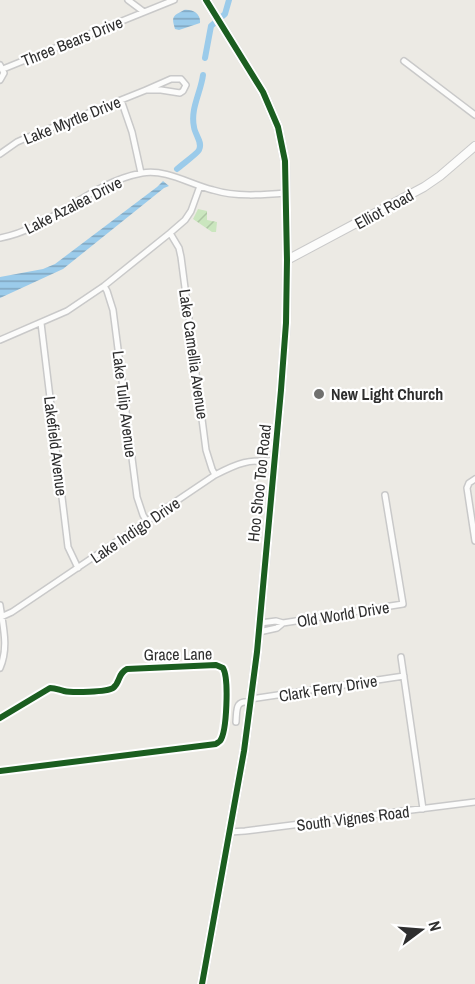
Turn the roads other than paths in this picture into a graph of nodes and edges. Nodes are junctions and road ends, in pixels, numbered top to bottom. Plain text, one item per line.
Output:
1 (128, 0) edge
2 (174, 0) edge
3 (206, 0) edge
4 (144, 12) junction
5 (404, 61) dead end
6 (1, 67) edge
7 (0, 80) edge
8 (146, 90) junction
9 (121, 100) junction
10 (475, 116) edge
11 (475, 146) edge
12 (0, 154) edge
13 (141, 173) junction
14 (200, 186) junction
15 (286, 193) junction
16 (170, 233) junction
17 (0, 238) edge
18 (287, 260) junction
19 (104, 286) junction
20 (40, 323) junction
21 (0, 340) edge
22 (275, 461) junction
23 (215, 475) junction
24 (475, 479) edge
25 (385, 495) dead end
26 (147, 522) junction
27 (475, 541) edge
28 (78, 568) junction
29 (0, 605) edge
30 (2, 617) junction
31 (260, 622) junction
32 (283, 624) junction
33 (259, 632) junction
34 (401, 657) dead end
35 (0, 668) edge
36 (404, 676) junction
37 (251, 701) junction
38 (0, 718) edge
39 (225, 720) junction
40 (236, 722) junction
41 (248, 723) junction
42 (0, 771) edge
43 (475, 802) edge
44 (423, 809) junction
45 (230, 832) junction
46 (202, 984) edge

1 - 4 street
2 - 4 street, Three Bears Drive
3 - 15 street, Hoo Shoo Too Road
4 - 6 street, Three Bears Drive
5 - 10 street
6 - 7 street, Three Bears Drive
8 - 8 street, Lake Myrtle Drive
8 - 9 street, Lake Myrtle Drive
9 - 12 street, Lake Myrtle Drive
9 - 13 street
11 - 18 street, Elliot Road
13 - 14 street, Lake Azalea Drive
13 - 17 street, Lake Azalea Drive
14 - 15 street, Lake Azalea Drive
14 - 16 street
15 - 18 street, Hoo Shoo Too Road
16 - 19 street
16 - 23 street, Lake Camellia Avenue
18 - 22 street, Hoo Shoo Too Road
19 - 20 street
19 - 26 street, Lake Tulip Avenue
20 - 21 street
20 - 28 street, Lakefield Avenue
22 - 23 street, Lake Indigo Drive
22 - 31 street, Hoo Shoo Too Road
23 - 26 street, Lake Indigo Drive
24 - 27 street
25 - 32 street, Old World Drive
26 - 28 street, Lake Indigo Drive
28 - 30 street, Lake Indigo Drive
29 - 30 street
30 - 35 street
31 - 32 street, Old World Drive
31 - 33 street, Hoo Shoo Too Road
32 - 33 street, Old World Drive
33 - 37 street, Hoo Shoo Too Road
34 - 36 street
36 - 37 street, Clark Ferry Drive
36 - 44 street
37 - 40 street
37 - 41 street, Hoo Shoo Too Road
38 - 39 street, Grace Lane
39 - 40 street
39 - 42 street, Grace Lane
40 - 41 street
41 - 45 street, Hoo Shoo Too Road
43 - 44 street, South Vignes Road
44 - 45 street, South Vignes Road
45 - 46 street, Hoo Shoo Too Road

